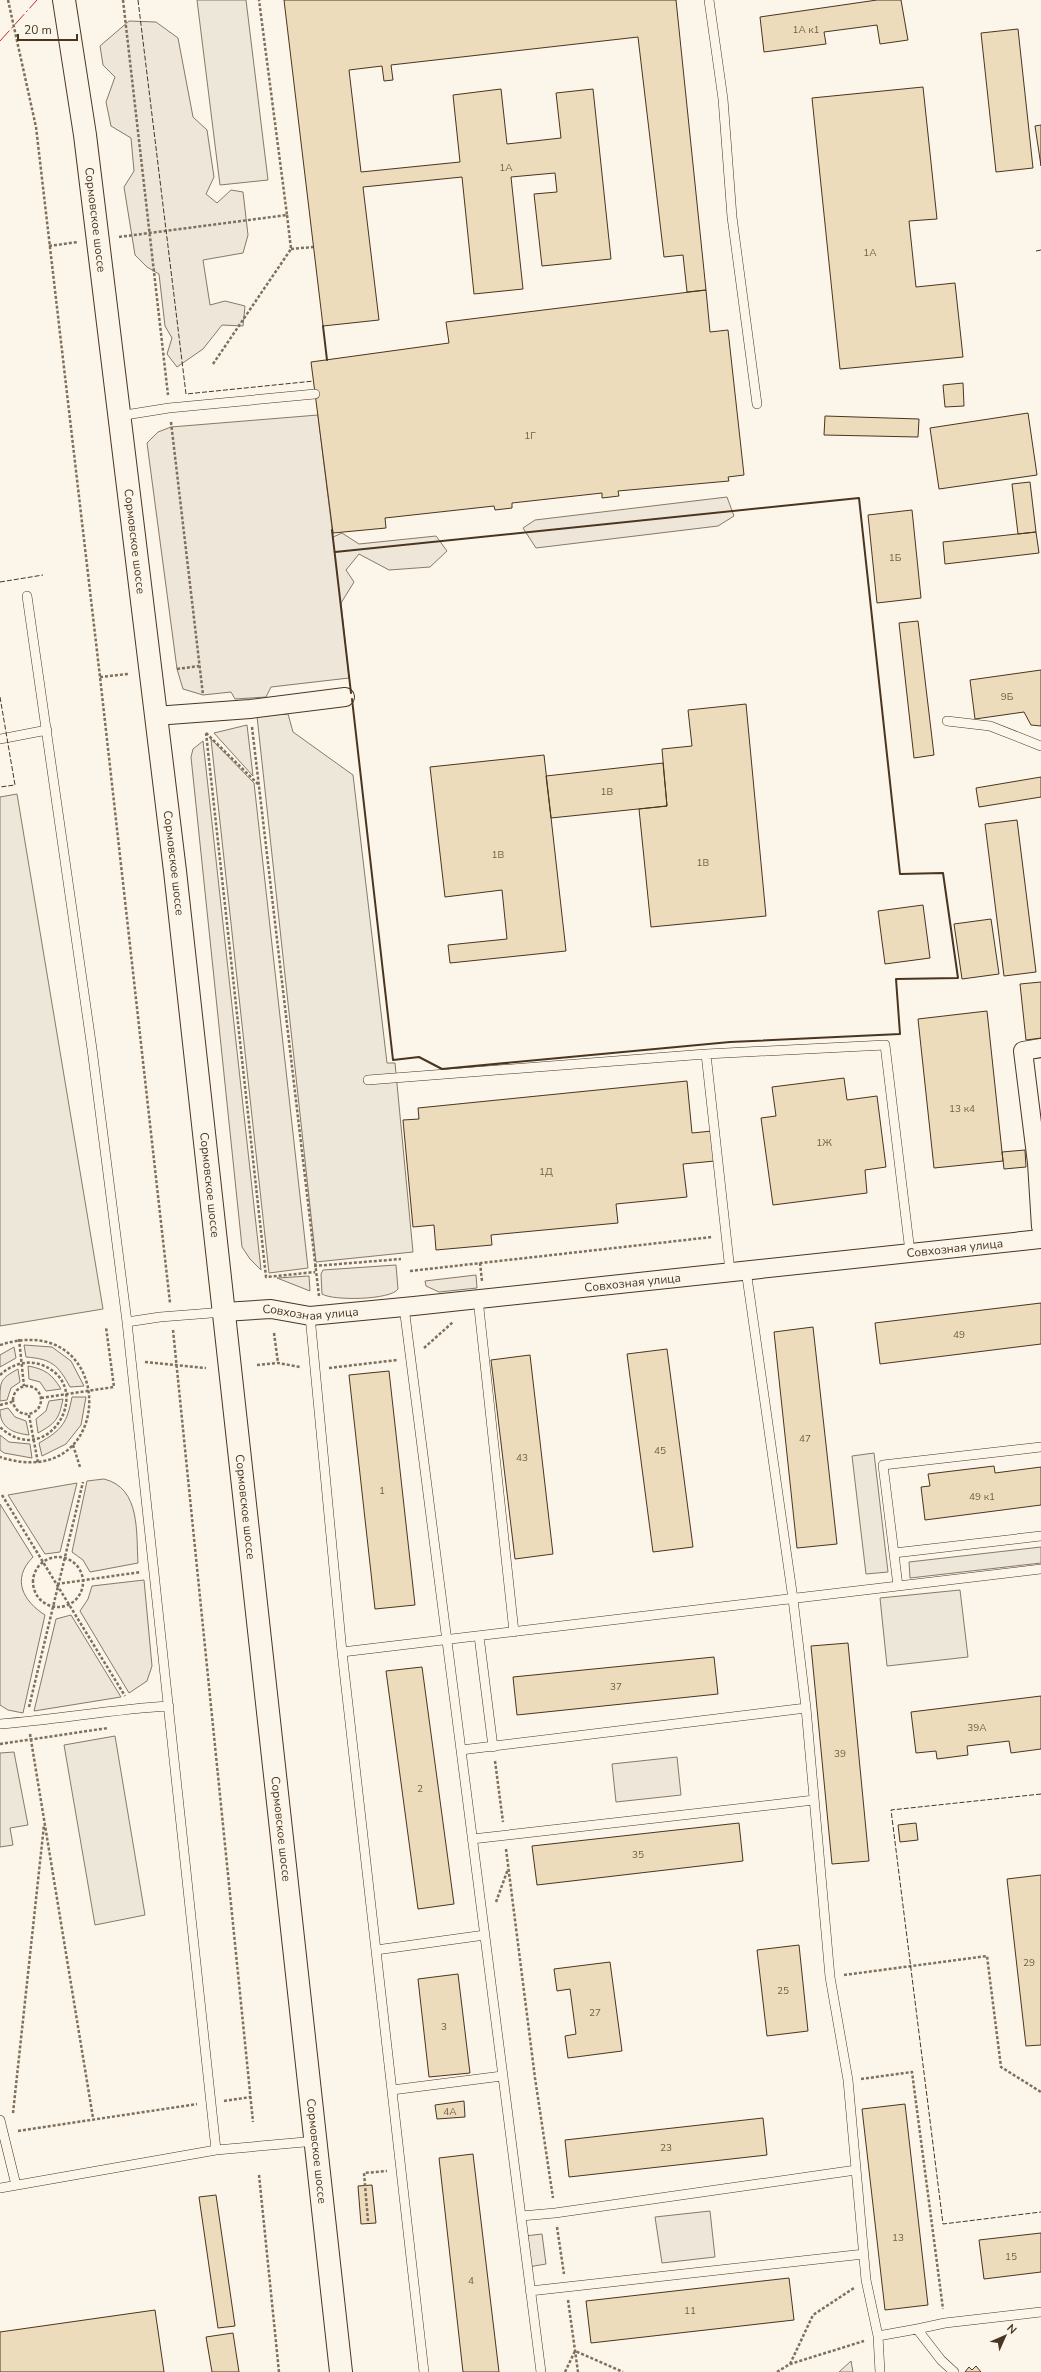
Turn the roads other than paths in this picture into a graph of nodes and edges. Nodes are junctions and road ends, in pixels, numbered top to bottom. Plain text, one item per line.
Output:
1 (64, 0) edge
2 (709, 0) edge
3 (315, 394) dead end
4 (757, 404) dead end
5 (119, 416) junction
6 (27, 596) dead end
7 (345, 697) dead end
8 (155, 716) junction
9 (947, 721) dead end
10 (47, 730) junction
11 (0, 739) edge
12 (1041, 746) edge
13 (1041, 1048) edge
14 (706, 1054) junction
15 (368, 1080) dead end
16 (1041, 1227) edge
17 (1041, 1239) edge
18 (910, 1252) junction
19 (738, 1271) junction
20 (480, 1293) junction
21 (404, 1307) junction
22 (224, 1312) junction
23 (316, 1315) junction
24 (127, 1322) junction
25 (1041, 1447) edge
26 (1041, 1536) edge
27 (894, 1553) junction
28 (1041, 1569) edge
29 (898, 1586) junction
30 (792, 1599) junction
31 (514, 1632) junction
32 (479, 1636) junction
33 (447, 1640) junction
34 (342, 1652) junction
35 (169, 1706) junction
36 (806, 1708) junction
37 (0, 1724) edge
38 (493, 1747) junction
39 (461, 1750) junction
40 (814, 1800) junction
41 (472, 1839) junction
42 (484, 1935) junction
43 (376, 1950) junction
44 (502, 2076) junction
45 (392, 2090) junction
46 (0, 2120) edge
47 (316, 2141) junction
48 (216, 2150) junction
49 (856, 2170) junction
50 (16, 2185) junction
51 (0, 2188) edge
52 (521, 2216) junction
53 (864, 2254) junction
54 (530, 2291) junction
55 (1041, 2312) edge
56 (917, 2329) junction
57 (878, 2336) junction
58 (341, 2372) edge
59 (424, 2372) edge
60 (541, 2372) edge
61 (880, 2372) edge
62 (954, 2372) edge

1 - 5 main road, Сормовское шоссе
2 - 4 lane
3 - 5 lane
5 - 8 main road, Сормовское шоссе
6 - 10 lane
7 - 8 street
8 - 22 main road, Сормовское шоссе
9 - 12 lane
10 - 11 lane
10 - 24 lane
13 - 16 street
14 - 15 lane
14 - 18 lane
14 - 19 lane
17 - 18 street, Совхозная улица
18 - 19 street, Совхозная улица
19 - 20 street, Совхозная улица
19 - 30 lane
20 - 21 street, Совхозная улица
20 - 31 lane
21 - 23 street, Совхозная улица
21 - 33 lane
22 - 23 street, Совхозная улица
22 - 24 lane
22 - 47 main road, Сормовское шоссе
23 - 34 lane
24 - 35 lane
25 - 27 lane
26 - 27 lane
27 - 29 lane
28 - 29 lane
29 - 30 lane
30 - 31 lane
30 - 36 lane
31 - 32 lane
32 - 33 lane
32 - 38 lane
33 - 34 lane
33 - 39 lane
34 - 43 lane
35 - 37 lane
35 - 48 lane
36 - 38 lane
36 - 40 lane
38 - 39 lane
39 - 41 lane
40 - 41 lane
40 - 49 lane
41 - 42 lane
42 - 43 lane
42 - 44 lane
43 - 45 lane
44 - 45 lane
44 - 52 lane
45 - 59 lane
46 - 50 lane
47 - 48 lane
47 - 58 main road, Сормовское шоссе
48 - 50 lane
49 - 52 lane
49 - 53 lane
50 - 51 lane
52 - 54 lane
53 - 54 lane
53 - 57 lane
54 - 60 lane
55 - 56 lane
56 - 57 lane
56 - 62 lane
57 - 61 lane

